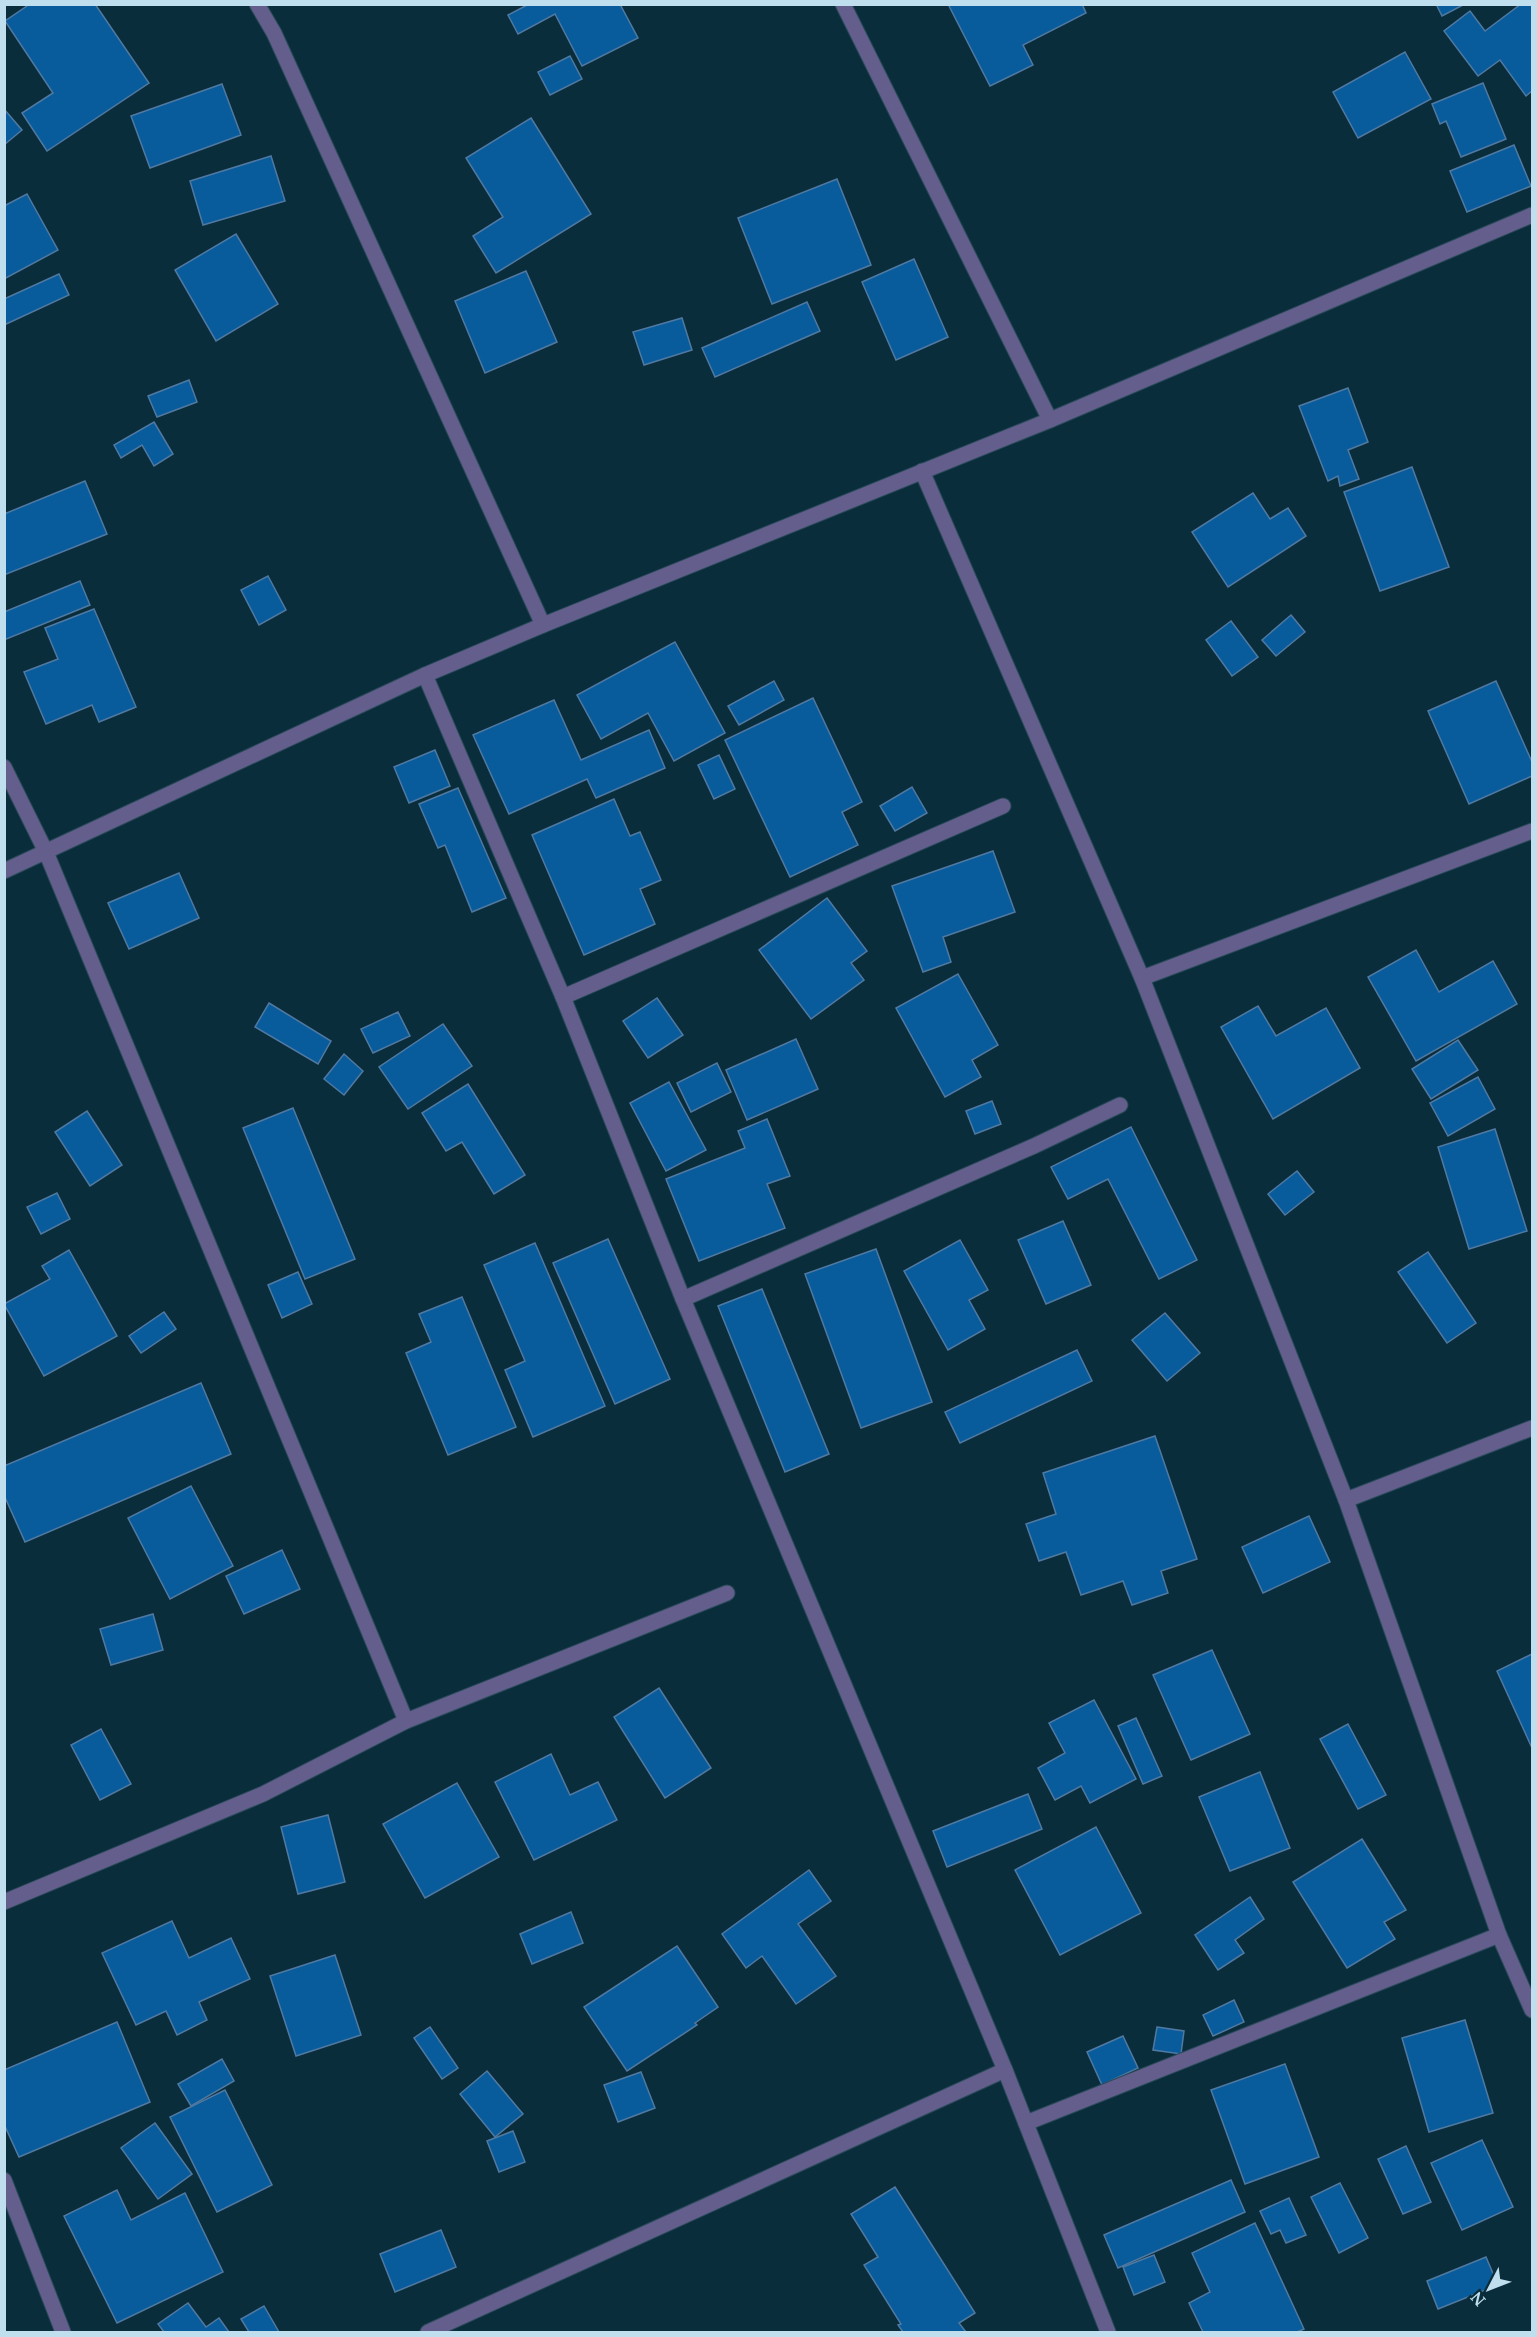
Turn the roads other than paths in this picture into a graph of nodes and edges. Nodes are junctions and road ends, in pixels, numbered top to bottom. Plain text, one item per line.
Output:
1 (257, 4) edge
2 (843, 4) edge
3 (1533, 214) edge
4 (1050, 420) junction
5 (922, 471) junction
6 (543, 625) junction
7 (425, 675) junction
8 (4, 767) edge
9 (1003, 806) dead end
10 (1533, 831) edge
11 (46, 852) junction
12 (4, 871) edge
13 (1142, 978) junction
14 (563, 997) junction
15 (1120, 1106) dead end
16 (683, 1299) junction
17 (1533, 1428) edge
18 (1346, 1500) junction
19 (727, 1593) dead end
20 (406, 1721) junction
21 (4, 1902) edge
22 (1499, 1935) junction
23 (1533, 2010) edge
24 (1005, 2070) junction
25 (1026, 2123) junction
26 (4, 2180) edge
27 (63, 2332) edge
28 (428, 2332) edge
29 (1108, 2332) edge

1 - 6 street
2 - 4 street
3 - 4 street
4 - 5 street
5 - 6 street
5 - 13 street
6 - 7 street
7 - 11 street
7 - 14 street
8 - 11 street
9 - 14 street
10 - 13 street
11 - 12 street
11 - 20 street
13 - 18 street
14 - 16 street
15 - 16 street
16 - 24 street
17 - 18 street
18 - 22 street
19 - 20 street
20 - 21 street
22 - 23 street
22 - 25 street
24 - 25 street
24 - 28 street
25 - 29 street
26 - 27 street

